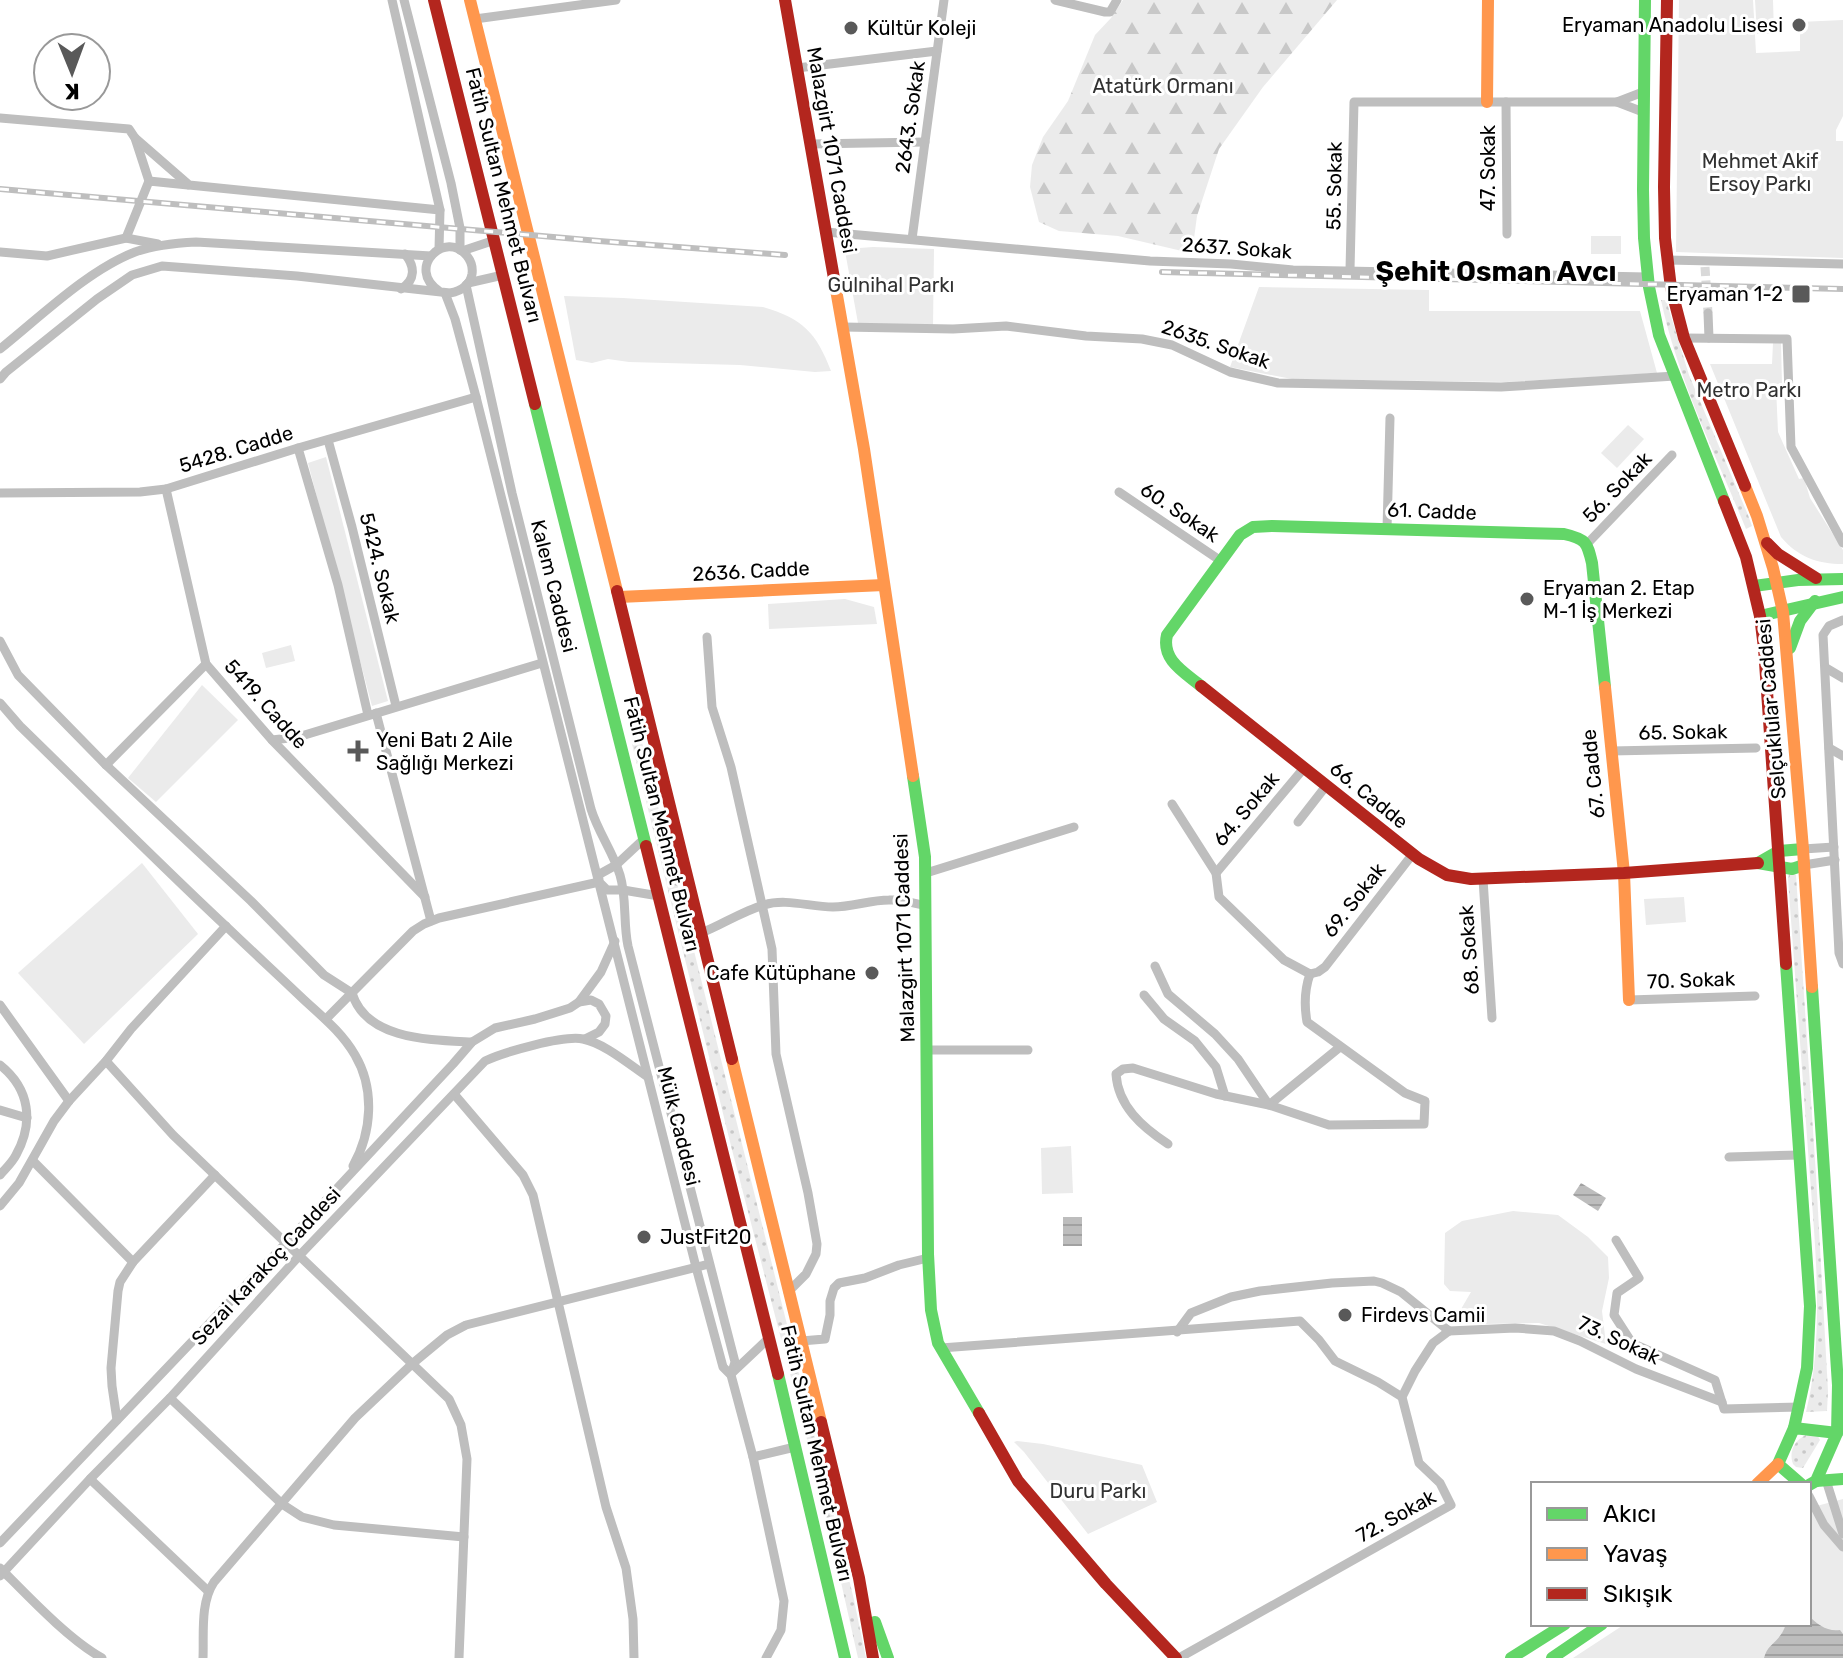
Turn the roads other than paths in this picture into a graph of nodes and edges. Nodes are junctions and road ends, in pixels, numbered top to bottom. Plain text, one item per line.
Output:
1 (392, 0) edge
2 (404, 0) edge
3 (434, 0) edge
4 (470, 0) edge
5 (616, 0) edge
6 (785, 0) edge
7 (944, 0) edge
8 (1055, 0) edge
9 (1117, 0) edge
10 (1488, 0) edge
11 (1645, 0) edge
12 (1667, 0) edge
13 (475, 19) junction
14 (937, 51) junction
15 (797, 68) junction
16 (1643, 92) junction
17 (1665, 92) junction
18 (1487, 102) junction
19 (1506, 102) junction
20 (1617, 102) junction
21 (1643, 112) junction
22 (1665, 113) junction
23 (0, 118) edge
24 (135, 138) junction
25 (925, 142) junction
26 (811, 144) junction
27 (149, 181) junction
28 (189, 185) junction
29 (440, 210) junction
30 (826, 232) junction
31 (1507, 234) dead end
32 (126, 238) junction
33 (912, 239) junction
34 (495, 240) junction
35 (163, 245) junction
36 (461, 250) junction
37 (0, 252) edge
38 (435, 252) junction
39 (405, 254) junction
40 (1667, 260) junction
41 (1843, 264) edge
42 (1350, 270) junction
43 (503, 275) junction
44 (1647, 277) junction
45 (467, 284) junction
46 (401, 289) junction
47 (442, 292) junction
48 (1708, 313) tunnel mouth
49 (843, 327) junction
50 (1684, 338) junction
51 (1709, 338) junction
52 (0, 349) edge
53 (1675, 376) junction
54 (0, 379) edge
55 (476, 397) junction
56 (1390, 418) dead end
57 (328, 440) junction
58 (298, 448) junction
59 (1672, 455) dead end
60 (166, 489) junction
61 (1119, 492) dead end
62 (0, 493) edge
63 (1272, 526) joint
64 (1387, 529) junction
65 (1765, 541) junction
66 (1843, 543) edge
67 (1587, 544) junction
68 (1221, 561) junction
69 (1816, 578) junction
70 (1843, 579) edge
71 (1776, 581) junction
72 (884, 585) junction
73 (1754, 586) junction
74 (619, 597) junction
75 (1843, 597) edge
76 (1815, 601) junction
77 (1783, 612) junction
78 (1760, 616) junction
79 (1843, 620) edge
80 (707, 637) dead end
81 (0, 641) edge
82 (1788, 655) junction
83 (542, 663) junction
84 (206, 664) junction
85 (1826, 668) junction
86 (1843, 678) edge
87 (1, 706) edge
88 (396, 706) junction
89 (372, 714) junction
90 (272, 740) junction
91 (1756, 748) dead end
92 (1829, 748) junction
93 (1611, 751) junction
94 (1843, 756) edge
95 (106, 765) junction
96 (1304, 768) junction
97 (1326, 786) junction
98 (1172, 804) dead end
99 (1298, 822) dead end
100 (1074, 827) dead end
101 (645, 838) junction
102 (1834, 847) junction
103 (1803, 849) junction
104 (1779, 851) junction
105 (1412, 855) junction
106 (1835, 860) junction
107 (1758, 863) junction
108 (616, 865) junction
109 (1804, 865) junction
110 (1780, 868) junction
111 (926, 873) junction
112 (1216, 873) junction
113 (1624, 873) junction
114 (1483, 879) junction
115 (599, 882) junction
116 (623, 890) junction
117 (660, 896) junction
118 (425, 897) junction
119 (762, 905) junction
120 (926, 906) junction
121 (431, 921) junction
122 (226, 926) junction
123 (701, 933) junction
124 (615, 941) junction
125 (1843, 964) edge
126 (1155, 966) dead end
127 (1310, 974) junction
128 (352, 993) junction
129 (1144, 995) dead end
130 (1755, 996) dead end
131 (1629, 1000) joint
132 (579, 1002) junction
133 (0, 1005) edge
134 (1492, 1018) dead end
135 (326, 1019) junction
136 (585, 1039) junction
137 (472, 1042) junction
138 (1340, 1047) junction
139 (927, 1050) junction
140 (1028, 1050) dead end
141 (106, 1061) junction
142 (0, 1065) edge
143 (648, 1077) junction
144 (454, 1094) junction
145 (1225, 1096) junction
146 (69, 1101) junction
147 (1269, 1105) junction
148 (0, 1110) edge
149 (27, 1118) junction
150 (1168, 1144) dead end
151 (1800, 1155) junction
152 (1729, 1157) dead end
153 (33, 1161) junction
154 (0, 1175) edge
155 (215, 1175) junction
156 (345, 1180) junction
157 (0, 1206) edge
158 (1616, 1240) dead end
159 (286, 1243) junction
160 (299, 1256) junction
161 (928, 1258) junction
162 (133, 1262) junction
163 (709, 1264) junction
164 (696, 1267) junction
165 (788, 1292) junction
166 (557, 1301) junction
167 (1449, 1331) junction
168 (1177, 1332) junction
169 (769, 1338) junction
170 (801, 1341) junction
171 (941, 1348) junction
172 (412, 1364) junction
173 (731, 1375) junction
174 (1402, 1397) junction
175 (170, 1398) junction
176 (1722, 1402) junction
177 (1800, 1407) junction
178 (117, 1420) junction
179 (1794, 1428) junction
180 (1840, 1433) edge
181 (795, 1447) junction
182 (753, 1457) junction
183 (1778, 1464) junction
184 (90, 1479) junction
185 (1843, 1479) edge
186 (1759, 1482) edge
187 (1799, 1482) edge
188 (1817, 1482) edge
189 (1811, 1500) edge
190 (282, 1504) junction
191 (1843, 1534) edge
192 (464, 1537) junction
193 (0, 1543) edge
194 (1843, 1547) edge
195 (1, 1572) edge
196 (859, 1578) junction
197 (208, 1591) junction
198 (1562, 1626) edge
199 (1599, 1626) edge
200 (102, 1658) edge
201 (203, 1658) edge
202 (459, 1658) edge
203 (634, 1658) edge
204 (766, 1658) edge
205 (845, 1658) edge
206 (873, 1658) edge
207 (888, 1658) edge
208 (1178, 1658) edge
209 (1511, 1658) edge
210 (1552, 1658) edge

1 - 29 street
2 - 36 street
3 - 34 main road, Fatih Sultan Mehmet Bulvarı
4 - 13 main road, Fatih Sultan Mehmet Bulvarı
5 - 13 street
6 - 15 main road, Malazgirt 1071 Caddesi
7 - 14 street, 2643. Sokak
8 - 9 street
10 - 18 main road
11 - 16 main road, Selçuklular Caddesi
12 - 17 main road, Selçuklular Caddesi
13 - 74 main road, Fatih Sultan Mehmet Bulvarı
14 - 15 street
14 - 25 street, 2643. Sokak
15 - 26 main road, Malazgirt 1071 Caddesi
16 - 17 main road
16 - 20 street
16 - 21 main road, Selçuklular Caddesi
17 - 22 main road, Selçuklular Caddesi
18 - 19 street
18 - 42 street, 55. Sokak
19 - 20 street
19 - 31 street, 47. Sokak
20 - 21 street
21 - 22 main road
21 - 44 main road, Selçuklular Caddesi
22 - 40 main road, Selçuklular Caddesi
23 - 24 street
24 - 27 street
24 - 28 street
25 - 26 street
25 - 33 street, 2643. Sokak
26 - 30 main road, Malazgirt 1071 Caddesi
27 - 28 street
27 - 32 street
28 - 29 street
29 - 38 street
30 - 33 street, 2637. Sokak
30 - 49 main road, Malazgirt 1071 Caddesi
32 - 35 street
32 - 37 street
33 - 42 street, 2637. Sokak
34 - 36 street
34 - 43 main road, Fatih Sultan Mehmet Bulvarı
35 - 39 street
35 - 52 street
36 - 38 street
36 - 45 street
38 - 39 street
38 - 47 street
39 - 46 street
40 - 41 street
40 - 50 main road, Selçuklular Caddesi
42 - 44 street, 2637. Sokak
43 - 45 street
43 - 101 main road, Fatih Sultan Mehmet Bulvarı
44 - 53 main road, Selçuklular Caddesi
45 - 47 street
45 - 108 street, Kalem Caddesi
46 - 47 street
46 - 54 street
47 - 55 street, Kalem Caddesi
48 - 51 street
49 - 53 street, 2635. Sokak
49 - 72 main road, Malazgirt 1071 Caddesi
50 - 51 street
50 - 65 main road, Selçuklular Caddesi
51 - 66 street
53 - 73 main road, Selçuklular Caddesi
55 - 57 street, 5428. Cadde
55 - 83 street, Kalem Caddesi
56 - 64 street
57 - 58 street, 5428. Cadde
57 - 88 street, 5424. Sokak
58 - 60 street, 5428. Cadde
58 - 89 street
59 - 67 street, 56. Sokak
60 - 62 street, 5428. Cadde
60 - 84 street, 5419. Cadde
61 - 68 street, 60. Sokak
63 - 64 main road, 61. Cadde
63 - 68 main road, 66. Cadde
64 - 67 main road, 61. Cadde
65 - 69 main road
65 - 71 main road, Selçuklular Caddesi
67 - 93 main road, 67. Cadde
68 - 96 main road, 66. Cadde
69 - 70 main road
69 - 71 main road
71 - 73 main road
71 - 77 main road, Selçuklular Caddesi
72 - 74 main road, 2636. Cadde
72 - 111 main road, Malazgirt 1071 Caddesi
73 - 78 main road, Selçuklular Caddesi
74 - 123 main road, Fatih Sultan Mehmet Bulvarı
75 - 76 main road
76 - 77 main road
76 - 82 main road
77 - 78 main road
77 - 82 main road, Selçuklular Caddesi
78 - 104 main road, Selçuklular Caddesi
79 - 85 street
80 - 119 street
81 - 95 street
82 - 103 main road, Selçuklular Caddesi
83 - 88 street
83 - 115 street, Kalem Caddesi
84 - 90 street, 5419. Cadde
84 - 95 street
85 - 86 street
85 - 92 street
87 - 122 street
88 - 89 street
89 - 90 street
89 - 118 street
90 - 118 street, 5419. Cadde
91 - 93 street, 65. Sokak
92 - 94 street
92 - 102 street
93 - 113 main road, 67. Cadde
95 - 128 street
96 - 97 main road, 66. Cadde
96 - 112 street, 64. Sokak
97 - 99 street
97 - 105 main road, 66. Cadde
98 - 112 street
100 - 111 street
101 - 108 street
101 - 117 main road, Fatih Sultan Mehmet Bulvarı
102 - 103 street
102 - 106 street
103 - 104 main road
103 - 109 main road, Selçuklular Caddesi
104 - 107 main road, 66. Cadde
104 - 110 main road, Selçuklular Caddesi
105 - 114 main road, 66. Cadde
105 - 127 street, 69. Sokak
106 - 109 street
106 - 125 street
107 - 110 main road, 66. Cadde
107 - 113 main road, 66. Cadde
108 - 115 street
108 - 116 street, Kalem Caddesi
109 - 110 main road, 66. Cadde
109 - 180 main road, Selçuklular Caddesi
110 - 151 main road, Selçuklular Caddesi
111 - 120 main road, Malazgirt 1071 Caddesi
112 - 127 street
113 - 114 main road, 66. Cadde
113 - 131 main road, 67. Cadde
114 - 134 street, 68. Sokak
115 - 116 street
115 - 121 street
115 - 124 street, Mülk Caddesi
116 - 117 street
116 - 163 street, Mülk Caddesi
117 - 169 main road, Fatih Sultan Mehmet Bulvarı
118 - 121 street
119 - 120 street
119 - 123 street
119 - 165 street
120 - 139 main road, Malazgirt 1071 Caddesi
121 - 128 street
122 - 135 street
122 - 141 street
123 - 165 main road, Fatih Sultan Mehmet Bulvarı
124 - 132 street
124 - 143 street, Mülk Caddesi
126 - 147 street
127 - 138 street
128 - 135 street
128 - 137 street
129 - 145 street
130 - 131 street, 70. Sokak
132 - 136 street
132 - 137 street
133 - 146 street
135 - 156 street
136 - 143 street
136 - 144 street, Sezai Karakoç Caddesi
137 - 156 street
138 - 147 street
138 - 147 street
139 - 140 street
139 - 161 main road, Malazgirt 1071 Caddesi
141 - 146 street
141 - 155 street
142 - 149 street
143 - 164 street, Mülk Caddesi
144 - 160 street, Sezai Karakoç Caddesi
144 - 166 street
145 - 147 street
145 - 150 street
146 - 153 street
148 - 149 street
149 - 154 street
151 - 152 street
151 - 177 main road, Selçuklular Caddesi
153 - 157 street
153 - 162 street
155 - 159 street
155 - 162 street
156 - 159 street
158 - 176 street
159 - 160 street
159 - 178 street
160 - 172 street
160 - 175 street, Sezai Karakoç Caddesi
161 - 170 street
161 - 171 main road, Malazgirt 1071 Caddesi
162 - 178 street
163 - 164 street
163 - 173 street, Mülk Caddesi
164 - 166 street
164 - 173 street, Mülk Caddesi
165 - 170 main road, Fatih Sultan Mehmet Bulvarı
166 - 172 street
166 - 203 street
167 - 168 street
167 - 174 street
167 - 176 street, 73. Sokak
168 - 171 street
168 - 174 street
169 - 173 street
169 - 181 main road, Fatih Sultan Mehmet Bulvarı
170 - 196 main road, Fatih Sultan Mehmet Bulvarı
171 - 208 main road, Malazgirt 1071 Caddesi
172 - 190 street
172 - 192 street
173 - 182 street, Mülk Caddesi
174 - 208 street, 72. Sokak
175 - 184 street, Sezai Karakoç Caddesi
175 - 190 street
176 - 177 street, 73. Sokak
177 - 179 main road, Selçuklular Caddesi
178 - 193 street
179 - 180 main road
179 - 183 main road, Selçuklular Caddesi
180 - 188 main road
181 - 182 street
181 - 205 main road, Fatih Sultan Mehmet Bulvarı
182 - 204 street, Mülk Caddesi
183 - 186 main road
183 - 187 main road
184 - 195 street, Sezai Karakoç Caddesi
184 - 197 street
185 - 188 main road
188 - 191 street
189 - 194 street
190 - 192 street
190 - 197 street
192 - 202 street
195 - 200 street
196 - 206 main road, Fatih Sultan Mehmet Bulvarı
196 - 207 main road
197 - 201 street
198 - 209 main road
199 - 210 main road

